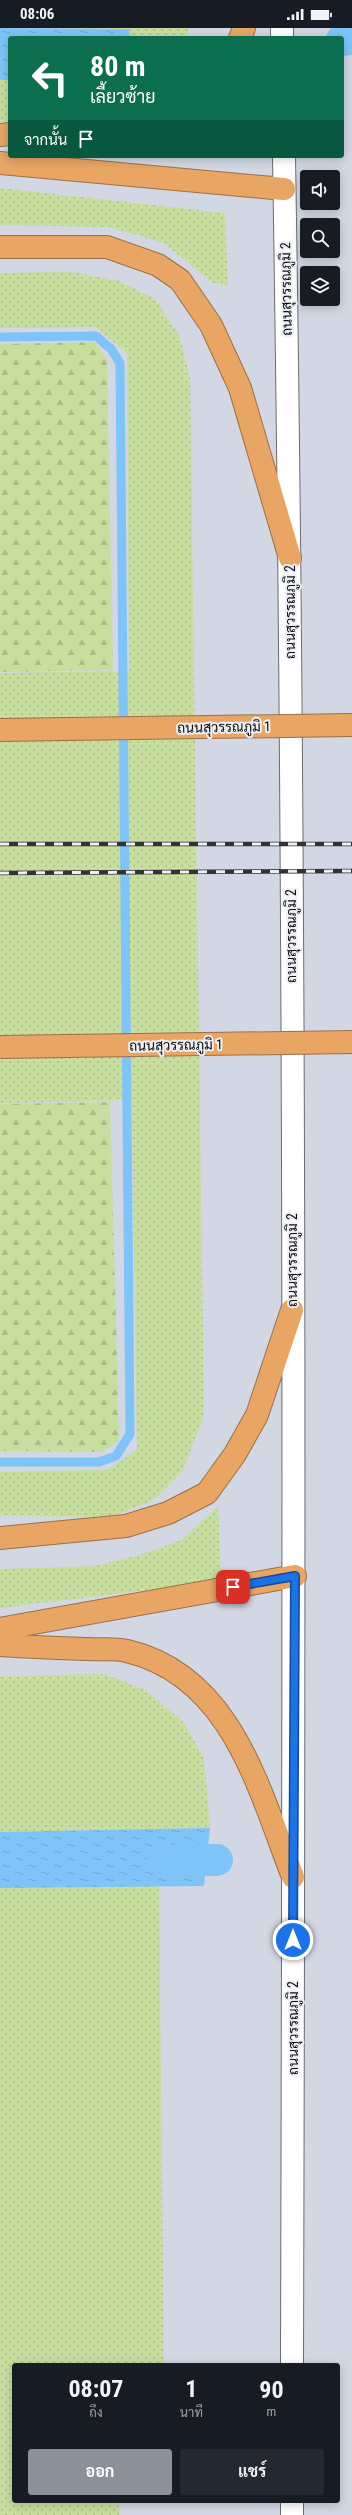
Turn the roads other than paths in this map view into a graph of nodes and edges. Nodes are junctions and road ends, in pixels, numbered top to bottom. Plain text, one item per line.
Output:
1 (284, 158) edge
2 (0, 163) edge
3 (284, 189) junction
4 (0, 247) edge
5 (290, 558) junction
6 (352, 725) edge
7 (0, 730) edge
8 (352, 1042) edge
9 (0, 1047) edge
10 (292, 1310) junction
11 (0, 1538) edge
12 (295, 1576) junction
13 (0, 1629) edge
14 (0, 1645) edge
15 (293, 1877) junction
16 (292, 2363) edge
17 (292, 2503) edge
18 (292, 2515) edge

1 - 3 street, ถนนสุวรรณภูมิ 2
2 - 3 highway
3 - 5 street, ถนนสุวรรณภูมิ 2
4 - 5 highway
5 - 10 street, ถนนสุวรรณภูมิ 2
6 - 7 highway, ถนนสุวรรณภูมิ 1, bridge
8 - 9 highway, ถนนสุวรรณภูมิ 1, bridge
10 - 11 highway
10 - 12 street, ถนนสุวรรณภูมิ 2
12 - 13 highway
12 - 15 street, ถนนสุวรรณภูมิ 2
14 - 15 highway
15 - 16 street, ถนนสุวรรณภูมิ 2
17 - 18 street

